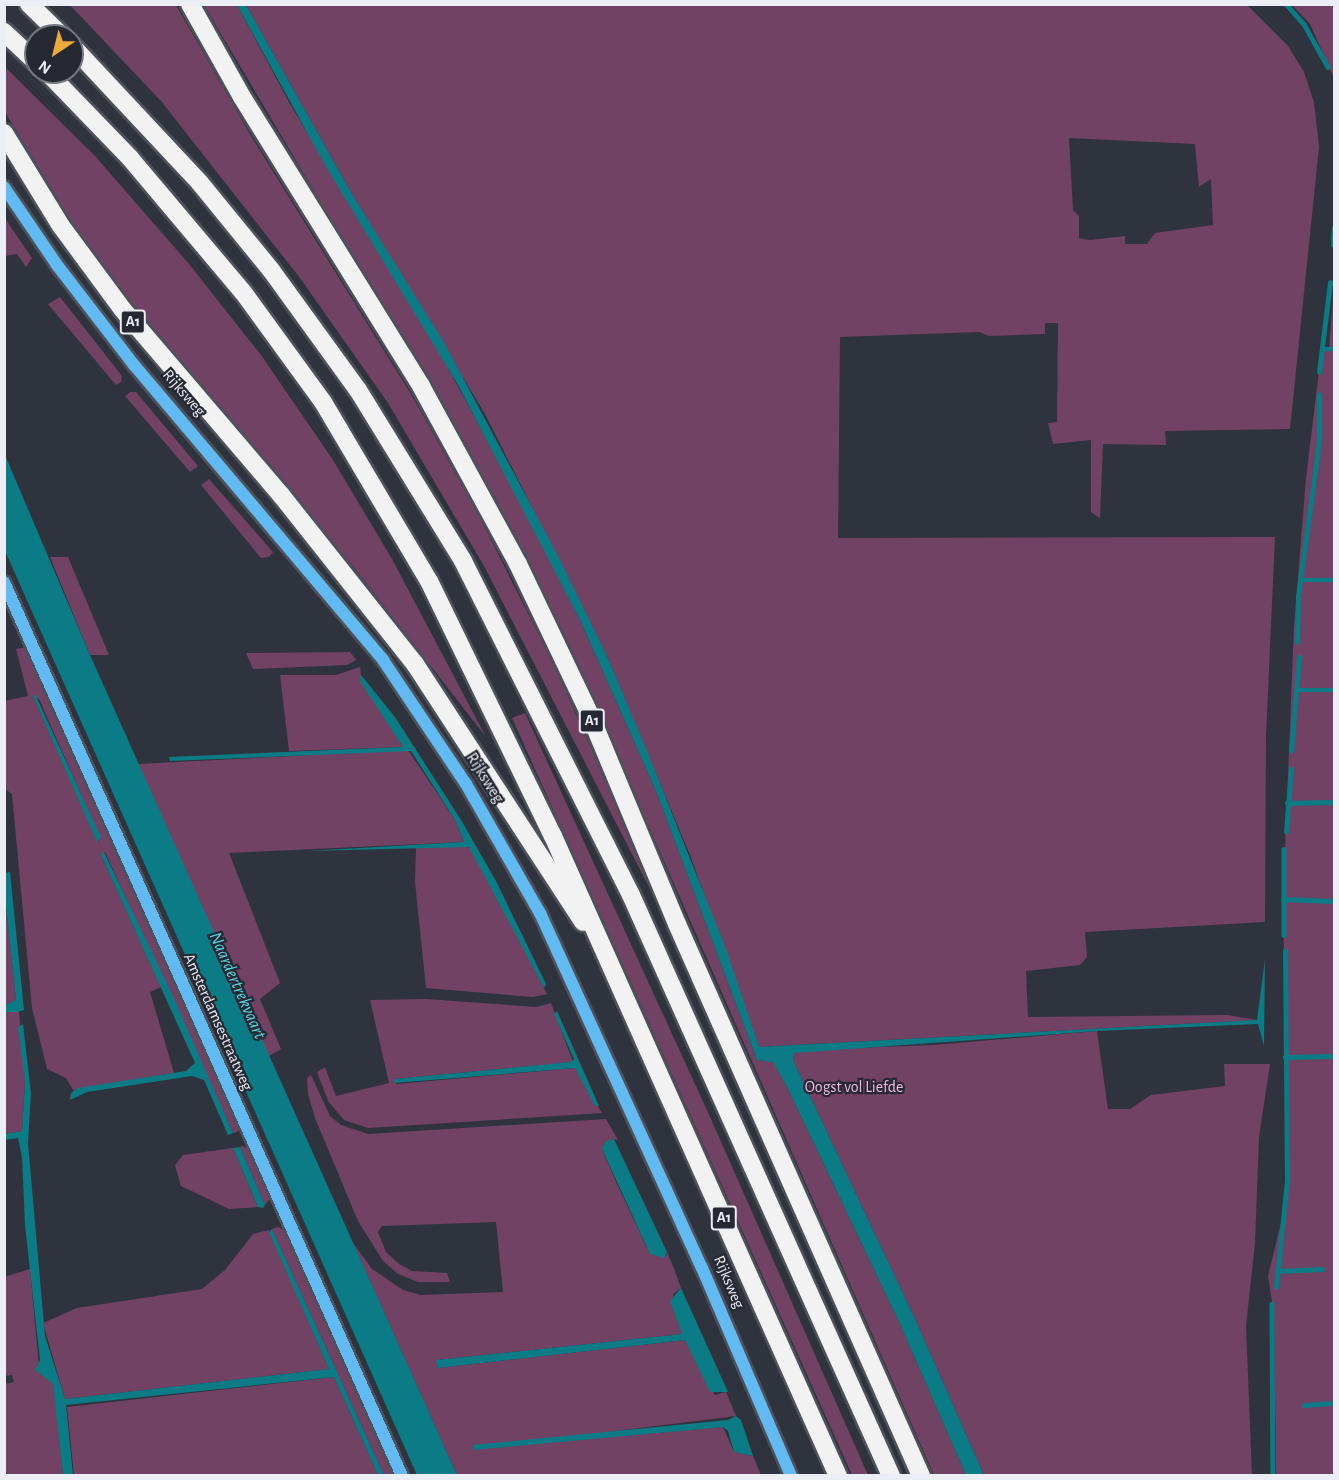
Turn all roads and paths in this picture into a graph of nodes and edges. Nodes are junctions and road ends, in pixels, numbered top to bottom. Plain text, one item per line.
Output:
1 (29, 4) edge
2 (190, 4) edge
3 (50, 24) edge
4 (4, 32) edge
5 (24, 51) edge
6 (84, 59) edge
7 (59, 84) edge
8 (4, 133) edge
9 (4, 187) edge
10 (4, 582) edge
11 (609, 961) junction
12 (402, 1476) edge
13 (791, 1476) edge
14 (838, 1476) edge
15 (891, 1476) edge
16 (921, 1476) edge

1 - 3 highway
2 - 16 highway, A1
4 - 5 highway
6 - 15 highway, A1
7 - 11 highway, A1
8 - 11 highway, A1
9 - 13 main road, Rijksweg
10 - 12 main road, Amsterdamsestraatweg
11 - 14 highway, Rijksweg / A1

